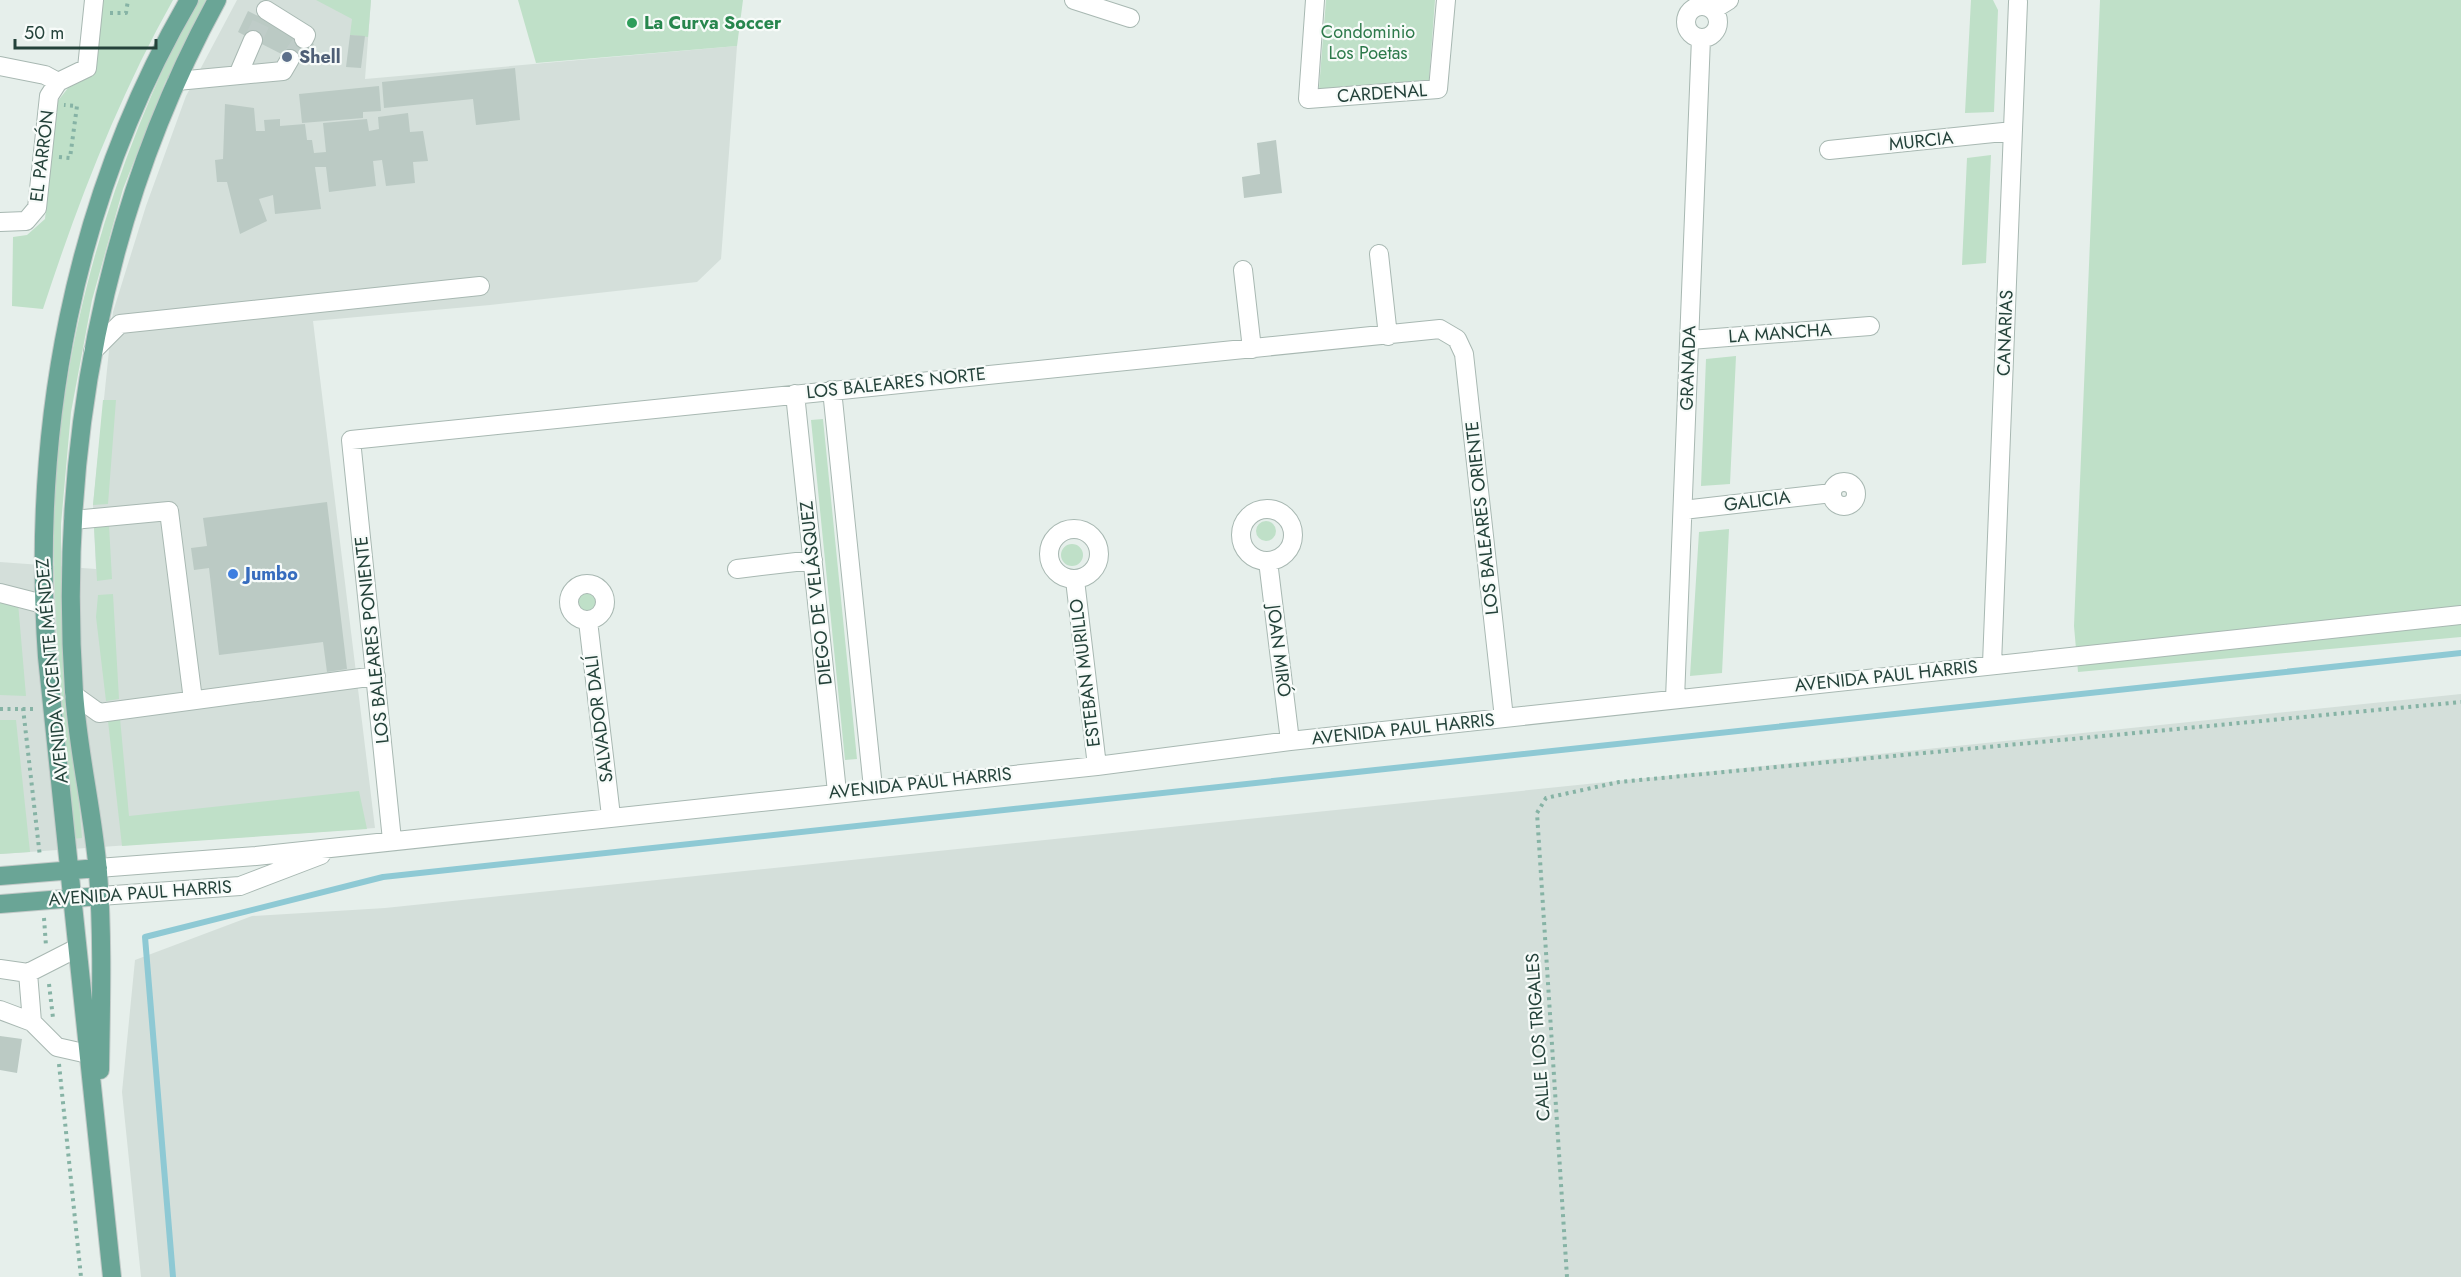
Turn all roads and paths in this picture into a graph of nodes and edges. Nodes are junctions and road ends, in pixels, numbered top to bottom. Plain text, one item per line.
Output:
1 (128, 0) edge
2 (189, 0) edge
3 (217, 0) edge
4 (1074, 0) edge
5 (1316, 0) edge
6 (1446, 0) edge
7 (1730, 0) edge
8 (2018, 1) edge
9 (93, 6) edge
10 (264, 9) edge
11 (1130, 18) dead end
12 (304, 39) dead end
13 (253, 40) tunnel mouth
14 (291, 59) tunnel mouth
15 (0, 66) edge
16 (238, 75) junction
17 (177, 81) junction
18 (58, 82) junction
19 (48, 103) junction
20 (2013, 131) junction
21 (1829, 150) dead end
22 (43, 156) junction
23 (0, 222) edge
24 (1379, 254) dead end
25 (1243, 270) dead end
26 (480, 286) dead end
27 (1870, 326) dead end
28 (1440, 328) joint
29 (1388, 336) junction
30 (1690, 340) junction
31 (1252, 349) junction
32 (93, 351) junction
33 (832, 390) junction
34 (795, 394) junction
35 (351, 440) joint
36 (1832, 492) dead end
37 (1683, 510) junction
38 (73, 520) junction
39 (813, 560) junction
40 (1268, 561) dead end
41 (737, 569) dead end
42 (1075, 580) dead end
43 (0, 593) edge
44 (43, 604) junction
45 (2461, 615) edge
46 (588, 621) dead end
47 (1992, 664) junction
48 (376, 676) junction
49 (74, 695) junction
50 (193, 699) junction
51 (1675, 699) junction
52 (2461, 702) edge
53 (23, 708) junction
54 (0, 709) edge
55 (52, 709) junction
56 (1504, 718) junction
57 (1290, 741) junction
58 (1097, 766) junction
59 (873, 788) junction
60 (837, 792) junction
61 (611, 816) junction
62 (392, 840) junction
63 (345, 846) junction
64 (98, 868) junction
65 (69, 870) junction
66 (42, 873) junction
67 (0, 876) edge
68 (100, 896) junction
69 (72, 898) junction
70 (43, 900) junction
71 (0, 904) edge
72 (77, 948) junction
73 (47, 966) junction
74 (0, 969) edge
75 (28, 973) junction
76 (0, 1010) edge
77 (32, 1022) junction
78 (57, 1047) junction
79 (88, 1054) junction
80 (98, 1149) junction
81 (81, 1277) edge
82 (112, 1277) edge
83 (1567, 1277) edge

1 - 9 path
2 - 44 main road, AVENIDA VICENTE MÉNDEZ
3 - 17 main road, AVENIDA VICENTE MÉNDEZ
4 - 11 street
5 - 6 street, CARDENAL
7 - 30 street, GRANADA
8 - 20 street, CANARIAS
9 - 18 street
10 - 12 street
13 - 16 street
14 - 16 street
15 - 18 street
16 - 17 street
17 - 32 main road, AVENIDA VICENTE MÉNDEZ
18 - 19 street, EL PARRÓN
19 - 22 street, EL PARRÓN
19 - 22 path
20 - 21 street, MURCIA
20 - 47 street, CANARIAS
22 - 23 street, EL PARRÓN
24 - 29 street
25 - 31 street
26 - 32 street
27 - 30 street, LA MANCHA
28 - 29 street, LOS BALEARES NORTE
28 - 56 street, LOS BALEARES ORIENTE
29 - 31 street, LOS BALEARES NORTE
30 - 37 street, GRANADA
31 - 33 street, LOS BALEARES NORTE
32 - 38 main road, AVENIDA VICENTE MÉNDEZ
33 - 34 street, LOS BALEARES NORTE
33 - 59 street, DIEGO DE VELÁSQUEZ
34 - 35 street, LOS BALEARES NORTE
34 - 39 street, DIEGO DE VELÁSQUEZ
35 - 48 street, LOS BALEARES PONIENTE
36 - 37 street, GALICIA
37 - 51 street, GRANADA
38 - 49 main road, AVENIDA VICENTE MÉNDEZ
38 - 50 street
39 - 41 street
39 - 60 street, DIEGO DE VELÁSQUEZ
40 - 57 street, JOAN MIRÓ
42 - 58 street, ESTEBAN MURILLO
43 - 44 street
44 - 55 main road, AVENIDA VICENTE MÉNDEZ
45 - 47 street, AVENIDA PAUL HARRIS
46 - 61 street, SALVADOR DALÍ
47 - 51 street, AVENIDA PAUL HARRIS
48 - 50 street
48 - 62 street, LOS BALEARES PONIENTE
49 - 50 street
49 - 64 main road, AVENIDA VICENTE MÉNDEZ
51 - 56 street, AVENIDA PAUL HARRIS
52 - 83 path, CALLE LOS TRIGALES
53 - 54 path
53 - 55 path
53 - 66 path
55 - 65 main road, AVENIDA VICENTE MÉNDEZ
56 - 57 street, AVENIDA PAUL HARRIS
57 - 58 street, AVENIDA PAUL HARRIS
58 - 59 street, AVENIDA PAUL HARRIS
59 - 60 street, AVENIDA PAUL HARRIS
60 - 61 street, AVENIDA PAUL HARRIS
61 - 62 street, AVENIDA PAUL HARRIS
62 - 63 street, AVENIDA PAUL HARRIS
63 - 64 street, AVENIDA PAUL HARRIS
63 - 68 street, AVENIDA PAUL HARRIS
64 - 65 main road, AVENIDA PAUL HARRIS
64 - 68 main road, AVENIDA VICENTE MÉNDEZ
65 - 66 main road, AVENIDA PAUL HARRIS
65 - 69 main road, AVENIDA VICENTE MÉNDEZ
66 - 67 main road, AVENIDA PAUL HARRIS
68 - 69 main road, AVENIDA PAUL HARRIS
68 - 80 main road, AVENIDA VICENTE MÉNDEZ
69 - 70 main road, AVENIDA PAUL HARRIS
69 - 72 main road, AVENIDA VICENTE MÉNDEZ
70 - 71 main road, AVENIDA PAUL HARRIS
70 - 73 path
72 - 73 street
72 - 79 main road, AVENIDA VICENTE MÉNDEZ
73 - 75 street
73 - 78 path
74 - 75 street
75 - 77 street
76 - 77 street
77 - 78 street
78 - 79 street
78 - 81 path
79 - 80 main road, AVENIDA VICENTE MÉNDEZ
80 - 82 main road, AVENIDA VICENTE MÉNDEZ

